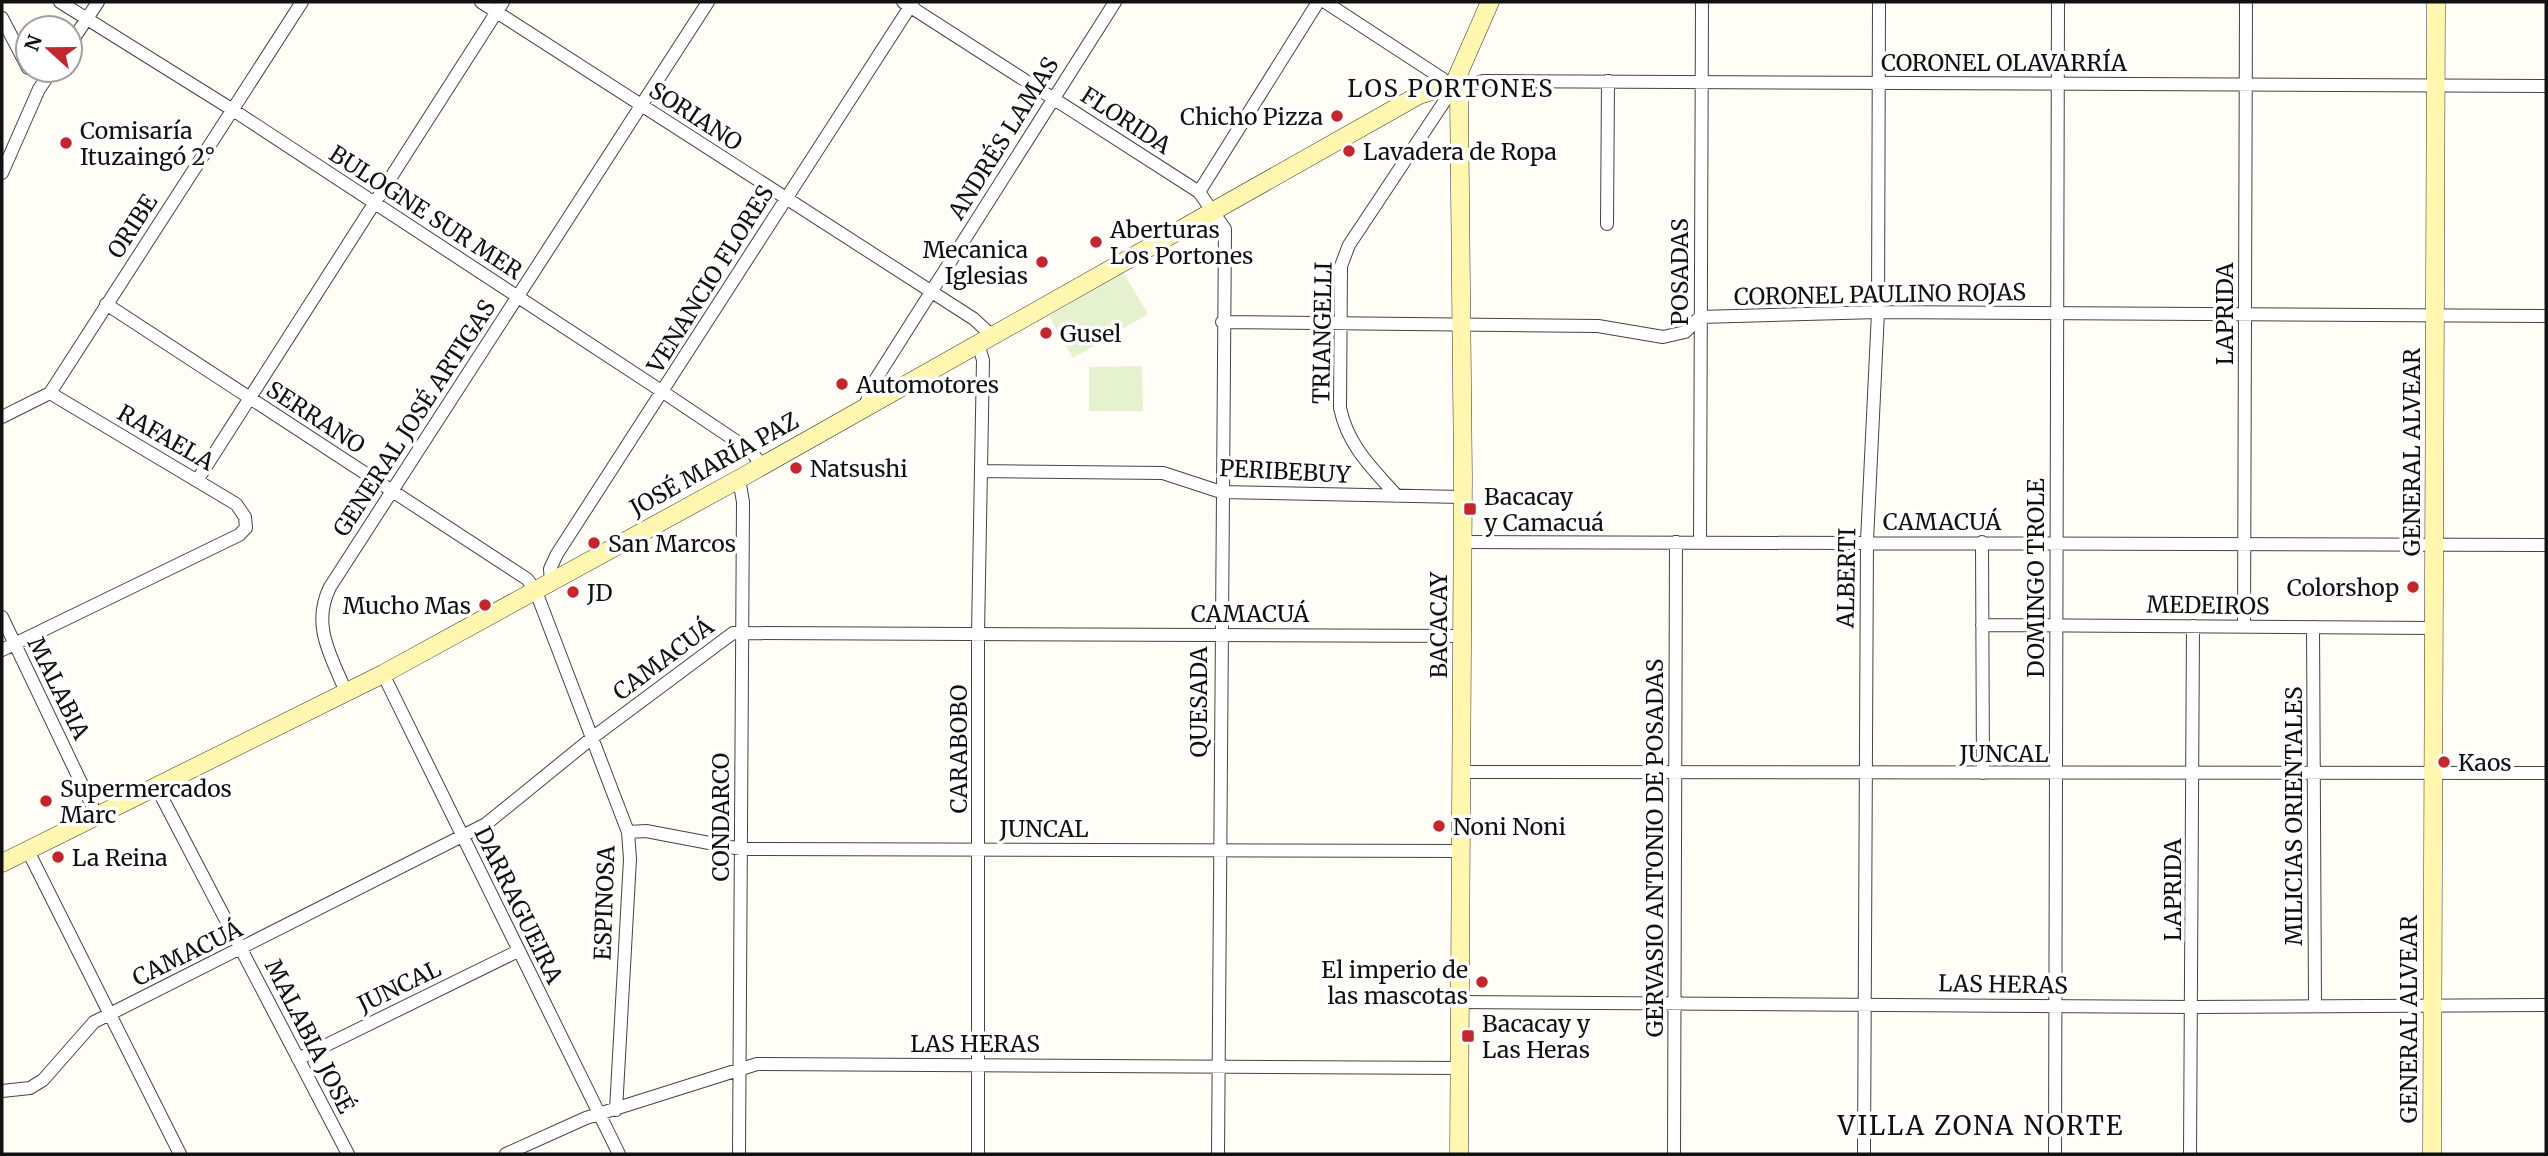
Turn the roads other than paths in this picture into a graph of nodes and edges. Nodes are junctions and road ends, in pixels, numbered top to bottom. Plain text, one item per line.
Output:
1 (60, 2) edge
2 (98, 2) edge
3 (302, 2) edge
4 (481, 2) edge
5 (708, 2) edge
6 (1115, 2) edge
7 (1318, 2) edge
8 (1325, 2) edge
9 (1490, 2) edge
10 (1702, 2) edge
11 (1879, 2) edge
12 (2058, 2) edge
13 (2246, 2) edge
14 (2436, 2) edge
15 (909, 3) edge
16 (500, 7) edge
17 (2, 18) edge
18 (88, 18) junction
19 (84, 24) edge
20 (14, 41) edge
21 (1701, 80) junction
22 (1608, 81) junction
23 (1879, 83) junction
24 (2057, 83) junction
25 (36, 84) edge
26 (42, 84) edge
27 (2246, 86) junction
28 (2546, 86) edge
29 (2436, 87) junction
30 (1451, 88) junction
31 (39, 89) junction
32 (1053, 98) junction
33 (641, 105) junction
34 (233, 110) junction
35 (2, 173) edge
36 (1199, 192) junction
37 (785, 199) junction
38 (374, 204) junction
39 (1215, 211) junction
40 (1607, 224) dead end
41 (930, 292) junction
42 (517, 298) junction
43 (106, 304) junction
44 (1878, 312) junction
45 (2057, 313) junction
46 (2245, 314) junction
47 (2436, 316) junction
48 (2546, 316) edge
49 (1700, 317) junction
50 (1222, 322) junction
51 (1340, 324) junction
52 (1463, 324) junction
53 (985, 340) junction
54 (663, 392) junction
55 (50, 393) junction
56 (250, 398) junction
57 (865, 406) junction
58 (2, 417) edge
59 (762, 466) junction
60 (982, 471) junction
61 (198, 479) junction
62 (739, 479) junction
63 (392, 492) junction
64 (1221, 492) junction
65 (1397, 496) junction
66 (1462, 497) junction
67 (1700, 541) junction
68 (1867, 541) junction
69 (1463, 542) junction
70 (1676, 542) junction
71 (1982, 542) junction
72 (2055, 542) junction
73 (2245, 542) junction
74 (2435, 544) junction
75 (2546, 545) edge
76 (543, 585) junction
77 (2, 617) edge
78 (1982, 625) junction
79 (2056, 625) junction
80 (2193, 625) junction
81 (2244, 626) junction
82 (2313, 627) junction
83 (2434, 628) junction
84 (741, 631) junction
85 (978, 633) junction
86 (1220, 634) junction
87 (1463, 636) junction
88 (15, 644) junction
89 (2, 650) edge
90 (383, 674) junction
91 (346, 692) junction
92 (592, 738) junction
93 (1461, 772) junction
94 (2193, 772) junction
95 (2434, 772) junction
96 (1675, 773) junction
97 (2314, 773) junction
98 (2546, 773) edge
99 (1865, 774) junction
100 (1983, 774) junction
101 (2056, 774) junction
102 (157, 788) junction
103 (97, 816) junction
104 (628, 832) junction
105 (462, 838) junction
106 (741, 849) junction
107 (979, 849) junction
108 (1219, 849) junction
109 (28, 851) junction
110 (1462, 851) junction
111 (2, 863) edge
112 (242, 950) junction
113 (518, 951) junction
114 (1460, 1002) junction
115 (1675, 1003) junction
116 (1864, 1003) junction
117 (2315, 1004) junction
118 (2432, 1005) junction
119 (2546, 1005) edge
120 (2057, 1006) junction
121 (2192, 1007) junction
122 (110, 1014) junction
123 (299, 1059) junction
124 (979, 1063) junction
125 (740, 1066) junction
126 (1218, 1067) junction
127 (1460, 1068) junction
128 (2, 1091) edge
129 (616, 1110) junction
130 (599, 1114) junction
131 (180, 1154) edge
132 (348, 1154) edge
133 (506, 1154) edge
134 (619, 1154) edge
135 (739, 1154) edge
136 (978, 1154) edge
137 (1218, 1154) edge
138 (1459, 1154) edge
139 (1674, 1154) edge
140 (1864, 1154) edge
141 (2055, 1154) edge
142 (2190, 1154) edge
143 (2432, 1154) edge

1 - 18 street, BULOGNE SUR MER
2 - 18 street
3 - 34 street, ORIBE
4 - 16 street, SORIANO
5 - 33 street, GENERAL JOSÉ ARTIGAS
6 - 32 street, ANDRÉS LAMAS
7 - 36 street
8 - 30 street
9 - 30 street
10 - 21 street, POSADAS
11 - 23 street, ALBERTI
12 - 24 street, DOMINGO TROLE
13 - 27 street, LAPRIDA
14 - 29 street, GENERAL ALVEAR
15 - 32 street, FLORIDA
15 - 37 street, VENANCIO FLORES
16 - 33 street, SORIANO
16 - 38 street
17 - 20 street
18 - 19 street
18 - 34 street, BULOGNE SUR MER
21 - 22 street, CORONEL OLAVARRÍA
21 - 23 street, CORONEL OLAVARRÍA
21 - 49 street, POSADAS
22 - 30 street, CORONEL OLAVARRÍA
22 - 40 street
23 - 24 street, CORONEL OLAVARRÍA
23 - 44 street, ALBERTI
24 - 27 street, CORONEL OLAVARRÍA
24 - 45 street, DOMINGO TROLE
25 - 31 street
26 - 31 street
27 - 29 street, CORONEL OLAVARRÍA
27 - 46 street, LAPRIDA
28 - 29 street, CORONEL OLAVARRÍA
29 - 47 street, GENERAL ALVEAR
30 - 39 street, JOSÉ MARÍA PAZ
30 - 51 street, TRIANGELLI
30 - 52 street, BACACAY
31 - 35 street
32 - 36 street, FLORIDA
32 - 41 street, ANDRÉS LAMAS
33 - 37 street, SORIANO
33 - 42 street, GENERAL JOSÉ ARTIGAS
34 - 38 street, BULOGNE SUR MER
34 - 43 street, ORIBE
36 - 39 street, FLORIDA
37 - 41 street, SORIANO
37 - 54 street, VENANCIO FLORES
38 - 42 street, BULOGNE SUR MER
38 - 56 street
39 - 50 street, QUESADA
39 - 53 street, JOSÉ MARÍA PAZ
41 - 53 street, SORIANO
41 - 57 street, ANDRÉS LAMAS
42 - 54 street, BULOGNE SUR MER
42 - 63 street, GENERAL JOSÉ ARTIGAS
43 - 55 street, ORIBE
43 - 56 street, SERRANO
44 - 45 street, CORONEL PAULINO ROJAS
44 - 49 street, CORONEL PAULINO ROJAS
44 - 68 street, ALBERTI
45 - 46 street, CORONEL PAULINO ROJAS
45 - 72 street, DOMINGO TROLE
46 - 47 street, CORONEL PAULINO ROJAS
46 - 73 street, LAPRIDA
47 - 48 street, CORONEL PAULINO ROJAS
47 - 74 street, GENERAL ALVEAR
49 - 52 street
49 - 67 street, POSADAS
50 - 51 street
50 - 64 street, QUESADA
51 - 52 street
51 - 65 street, TRIANGELLI
52 - 66 street, BACACAY
53 - 57 street, JOSÉ MARÍA PAZ
53 - 60 street, CARABOBO
54 - 59 street, BULOGNE SUR MER
54 - 76 street, VENANCIO FLORES
55 - 58 street
55 - 61 street, RAFAELA
56 - 61 street
56 - 63 street, SERRANO
57 - 59 street, JOSÉ MARÍA PAZ
59 - 62 street, JOSÉ MARÍA PAZ
60 - 64 street, PERIBEBUY
60 - 85 street, CARABOBO
61 - 88 street, RAFAELA
62 - 76 street, JOSÉ MARÍA PAZ
62 - 84 street, CONDARCO
63 - 76 street, SERRANO
63 - 91 street, GENERAL JOSÉ ARTIGAS
64 - 65 street, PERIBEBUY
64 - 86 street, QUESADA
65 - 66 street, PERIBEBUY
66 - 69 street, BACACAY
67 - 68 street, CAMACUÁ
67 - 70 street, CAMACUÁ
68 - 71 street, CAMACUÁ
68 - 99 street, ALBERTI
69 - 70 street, CAMACUÁ
69 - 87 street, BACACAY
70 - 96 street, GERVASIO ANTONIO DE POSADAS
71 - 72 street, CAMACUÁ
71 - 78 street
72 - 73 street, CAMACUÁ
72 - 79 street, DOMINGO TROLE
73 - 74 street, CAMACUÁ
73 - 81 street, LAPRIDA
74 - 75 street, CAMACUÁ
74 - 83 street, GENERAL ALVEAR
76 - 90 street, JOSÉ MARÍA PAZ
76 - 92 street, ESPINOSA
77 - 88 street, MALABIA
78 - 79 street, MEDEIROS
78 - 100 street
79 - 80 street, MEDEIROS
79 - 101 street, DOMINGO TROLE
80 - 81 street, MEDEIROS
80 - 94 street, LAPRIDA
81 - 82 street, MEDEIROS
82 - 83 street, MEDEIROS
82 - 97 street, MILICIAS ORIENTALES
83 - 95 street, GENERAL ALVEAR
84 - 85 street, CAMACUÁ
84 - 92 street, CAMACUÁ
84 - 106 street, CONDARCO
85 - 86 street, CAMACUÁ
85 - 107 street, CARABOBO
86 - 87 street, CAMACUÁ
86 - 108 street, QUESADA
87 - 93 street, BACACAY
88 - 89 street
88 - 103 street, MALABIA
90 - 91 street, JOSÉ MARÍA PAZ
90 - 105 street, DARRAGUEIRA
91 - 102 street, JOSÉ MARÍA PAZ
92 - 104 street, ESPINOSA
92 - 105 street, CAMACUÁ
93 - 96 street, JUNCAL
93 - 110 street, BACACAY
94 - 97 street, JUNCAL
94 - 101 street, JUNCAL
94 - 121 street, LAPRIDA
95 - 97 street, JUNCAL
95 - 98 street, JUNCAL
95 - 118 street, GENERAL ALVEAR
96 - 99 street, JUNCAL
96 - 115 street, GERVASIO ANTONIO DE POSADAS
97 - 117 street, MILICIAS ORIENTALES
99 - 100 street, JUNCAL
99 - 116 street, ALBERTI
100 - 101 street, JUNCAL
101 - 120 street, DOMINGO TROLE
102 - 103 street, JOSÉ MARÍA PAZ
102 - 112 street, MALABIA JOSÉ
103 - 109 street, JOSÉ MARÍA PAZ
104 - 106 street, JUNCAL
104 - 129 street, ESPINOSA
105 - 112 street, CAMACUÁ
105 - 113 street, DARRAGUEIRA
106 - 107 street, JUNCAL
106 - 125 street, CONDARCO
107 - 108 street, JUNCAL
107 - 124 street, CARABOBO
108 - 110 street, JUNCAL
108 - 126 street, QUESADA
109 - 111 street, JOSÉ MARÍA PAZ
109 - 122 street
110 - 114 street, BACACAY
112 - 122 street, CAMACUÁ
112 - 123 street, MALABIA JOSÉ
113 - 123 street, JUNCAL
113 - 130 street, DARRAGUEIRA
114 - 115 street, LAS HERAS
114 - 127 street, BACACAY
115 - 116 street, LAS HERAS
115 - 139 street, GERVASIO ANTONIO DE POSADAS
116 - 120 street, LAS HERAS
116 - 140 street, ALBERTI
117 - 118 street, LAS HERAS
117 - 121 street, LAS HERAS
118 - 119 street, LAS HERAS
118 - 143 street, GENERAL ALVEAR
120 - 121 street, LAS HERAS
120 - 141 street, DOMINGO TROLE
121 - 142 street, LAPRIDA
122 - 128 street, CAMACUÁ
122 - 131 street
123 - 132 street, MALABIA JOSÉ
124 - 125 street, LAS HERAS
124 - 126 street, LAS HERAS
124 - 136 street, CARABOBO
125 - 129 street, LAS HERAS
125 - 135 street, CONDARCO
126 - 127 street, LAS HERAS
126 - 137 street, QUESADA
127 - 138 street, BACACAY
129 - 130 street, LAS HERAS
130 - 133 street, LAS HERAS
130 - 134 street, DARRAGUEIRA

